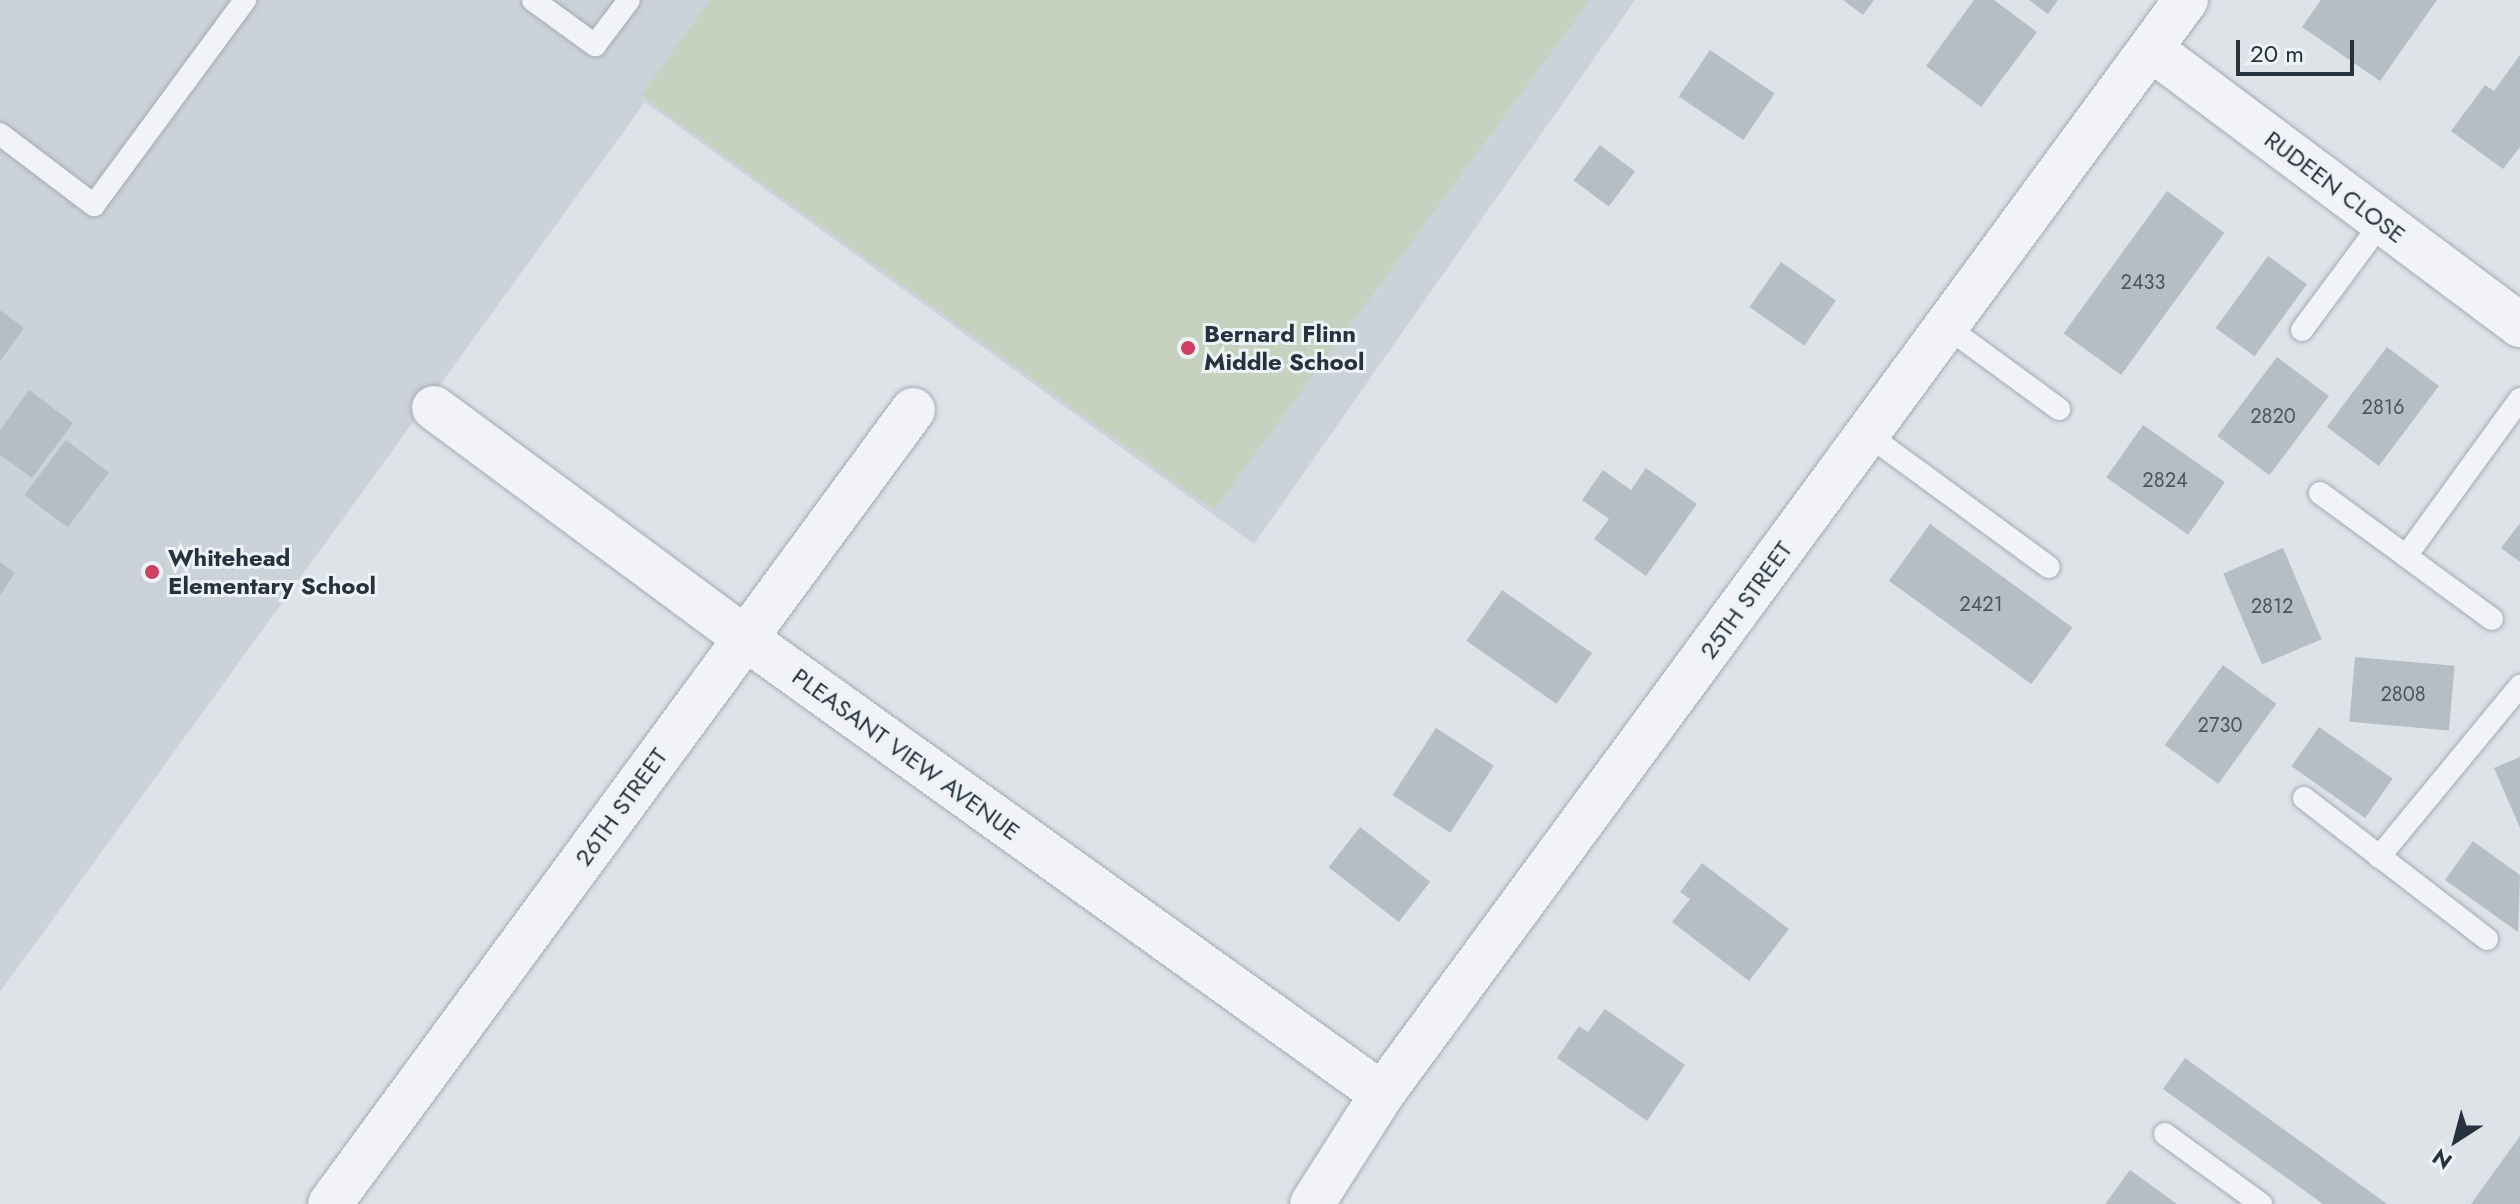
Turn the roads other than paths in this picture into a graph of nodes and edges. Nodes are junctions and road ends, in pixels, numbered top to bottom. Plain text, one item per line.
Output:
1 (245, 0) edge
2 (533, 0) edge
3 (629, 0) edge
4 (2186, 0) edge
5 (2151, 49) junction
6 (0, 134) edge
7 (2382, 222) junction
8 (2520, 325) edge
9 (1947, 327) junction
10 (2302, 330) dead end
11 (2520, 399) edge
12 (434, 408) dead end
13 (2059, 409) dead end
14 (913, 410) dead end
15 (1867, 434) junction
16 (2320, 493) dead end
17 (2406, 556) junction
18 (2049, 567) dead end
19 (2492, 619) dead end
20 (745, 638) junction
21 (2520, 686) edge
22 (2304, 798) dead end
23 (2379, 857) junction
24 (2487, 939) dead end
25 (1382, 1094) junction
26 (2165, 1134) dead end
27 (330, 1204) edge
28 (1312, 1204) edge
29 (2261, 1204) edge

1 - 6 lane
2 - 3 lane
4 - 5 street, 25TH STREET
5 - 7 street, RUDEEN CLOSE
5 - 9 street, 25TH STREET
7 - 8 street, RUDEEN CLOSE
7 - 10 lane
9 - 13 lane
9 - 15 street, 25TH STREET
11 - 17 lane
12 - 20 street, PLEASANT VIEW AVENUE
14 - 20 street, 26TH STREET
15 - 18 lane
15 - 25 street, 25TH STREET
16 - 17 lane
17 - 19 lane
20 - 25 street, PLEASANT VIEW AVENUE
20 - 27 street, 26TH STREET
21 - 23 lane
22 - 23 lane
23 - 24 lane
25 - 28 street, 25TH STREET
26 - 29 lane

